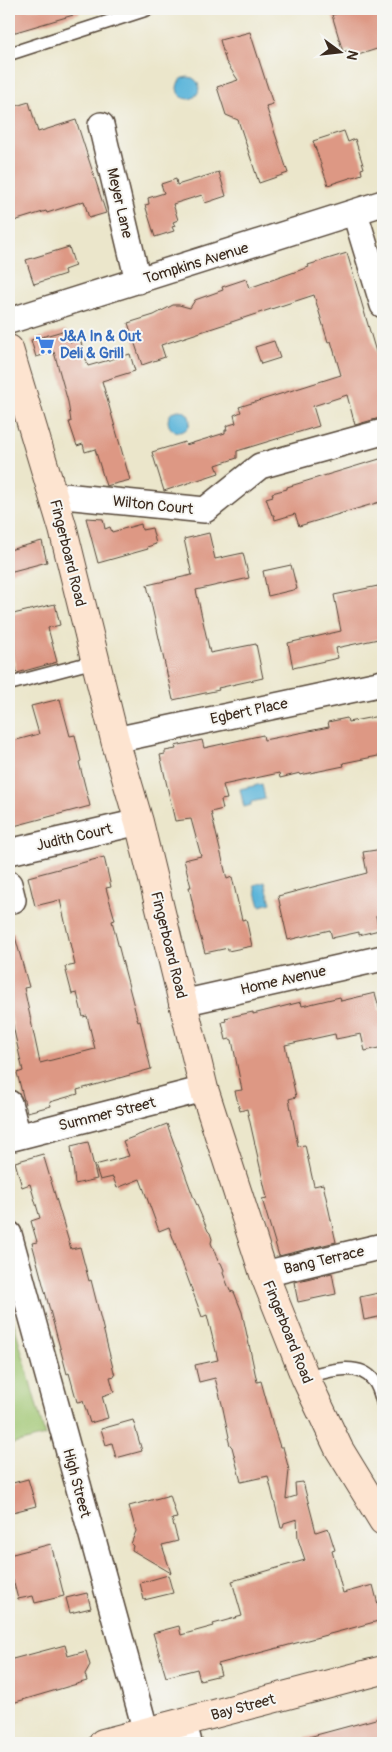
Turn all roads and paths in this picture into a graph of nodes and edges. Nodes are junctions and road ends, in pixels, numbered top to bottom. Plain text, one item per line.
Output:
1 (148, 9) edge
2 (9, 54) edge
3 (102, 125) dead end
4 (383, 203) edge
5 (355, 213) junction
6 (138, 281) junction
7 (383, 305) edge
8 (9, 321) edge
9 (9, 349) edge
10 (383, 432) edge
11 (54, 495) junction
12 (96, 661) junction
13 (383, 683) edge
14 (9, 684) edge
15 (115, 740) junction
16 (139, 822) junction
17 (9, 852) edge
18 (383, 958) edge
19 (182, 1003) junction
20 (204, 1089) junction
21 (9, 1103) edge
22 (13, 1137) edge
23 (9, 1234) edge
24 (383, 1246) edge
25 (264, 1274) junction
26 (305, 1377) junction
27 (383, 1404) edge
28 (383, 1522) edge
29 (383, 1670) edge
30 (146, 1732) junction
31 (186, 1733) edge
32 (103, 1743) edge

1 - 2 lane
3 - 6 street, Meyer Lane
4 - 5 street, Tompkins Avenue
5 - 6 street, Tompkins Avenue
5 - 7 street
6 - 8 street, Tompkins Avenue
9 - 11 street, Fingerboard Road
10 - 11 street, Wilton Court
11 - 12 street, Fingerboard Road
12 - 14 lane
12 - 15 street, Fingerboard Road
13 - 15 street, Egbert Place
15 - 16 street, Fingerboard Road
16 - 17 street, Judith Court
16 - 19 street, Fingerboard Road
18 - 19 street, Home Avenue
19 - 20 street, Fingerboard Road
20 - 22 street, Summer Street
20 - 25 street, Fingerboard Road
21 - 22 street
23 - 30 street, High Street
24 - 25 street, Bang Terrace
25 - 26 street, Fingerboard Road
26 - 27 lane
26 - 28 street, Fingerboard Road
29 - 31 street, Bay Street
30 - 31 street, Bay Street
30 - 32 street, Bay Street

